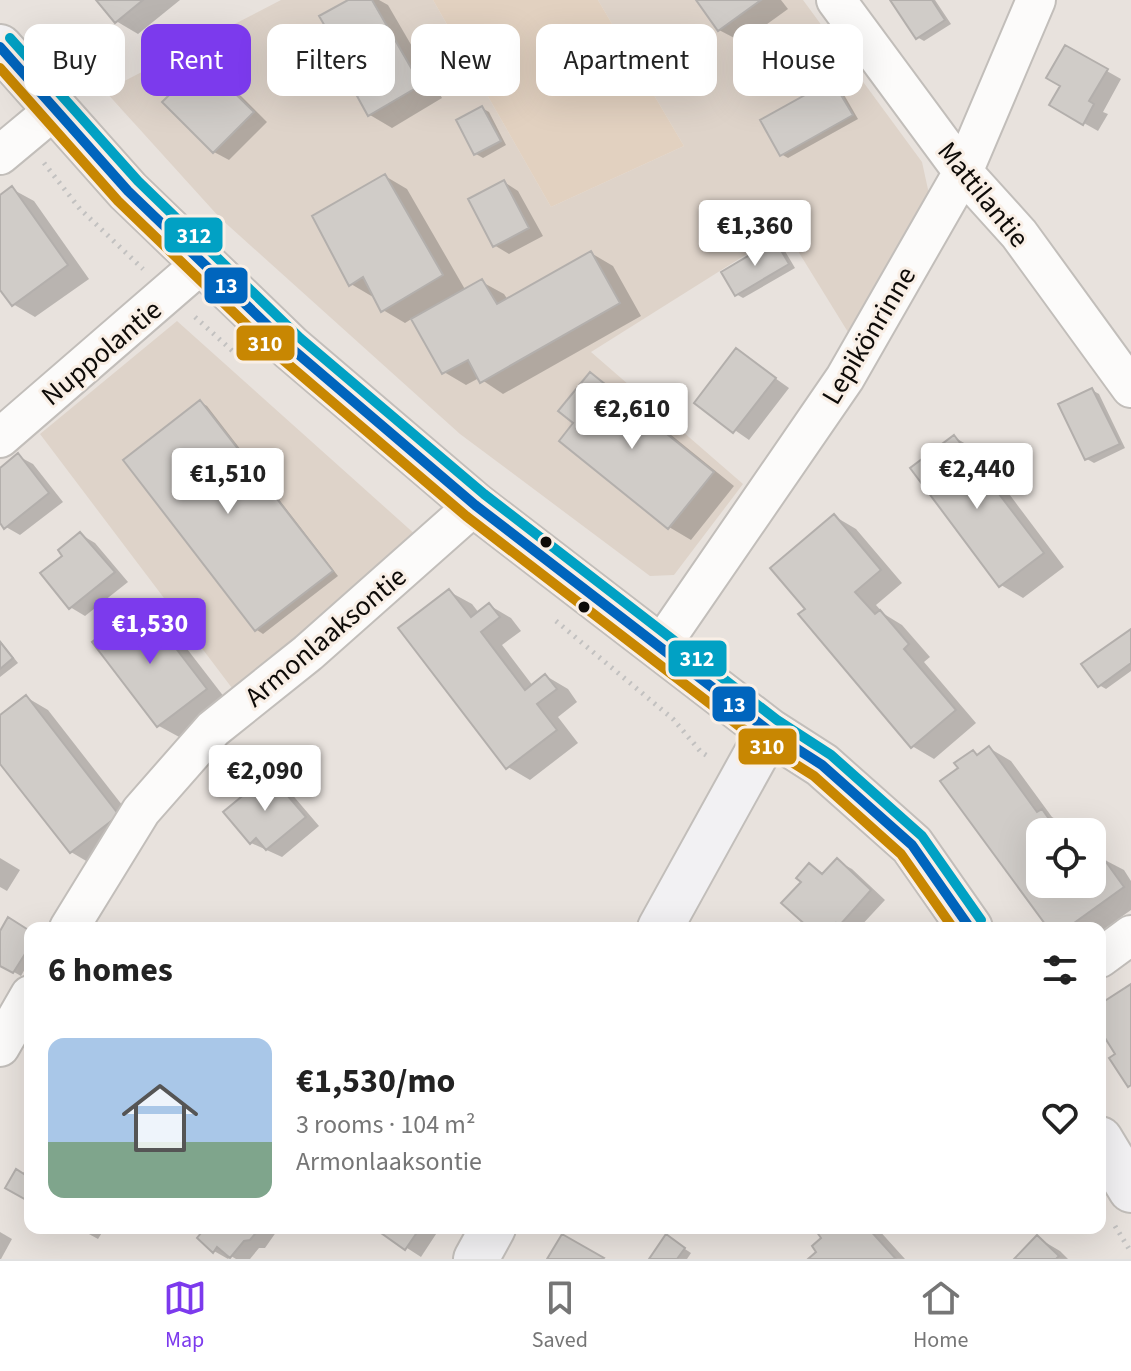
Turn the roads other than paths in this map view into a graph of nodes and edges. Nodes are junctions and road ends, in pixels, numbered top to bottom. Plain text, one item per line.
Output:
1 (836, 0) edge
2 (1036, 0) edge
3 (0, 47) edge
4 (54, 110) junction
5 (0, 155) edge
6 (963, 172) junction
7 (201, 264) junction
8 (1131, 388) edge
9 (0, 438) edge
10 (475, 505) junction
11 (660, 647) junction
12 (769, 731) junction
13 (73, 922) edge
14 (663, 922) edge
15 (966, 922) edge
16 (1131, 935) edge
17 (1106, 954) edge
18 (24, 1005) edge
19 (0, 1047) edge
20 (1106, 1149) edge
21 (1131, 1190) edge
22 (490, 1234) edge
23 (476, 1259) edge

1 - 6 street, Mattilantie
2 - 6 street, Lepikönrinne
3 - 4 main road
4 - 5 street
4 - 7 main road
6 - 8 street, Mattilantie
6 - 11 street, Lepikönrinne
7 - 9 street, Nuppolantie
7 - 10 main road
10 - 11 main road
10 - 13 street, Armonlaaksontie
11 - 12 main road
12 - 14 main road
12 - 15 main road
16 - 17 street
18 - 19 street
20 - 21 main road
22 - 23 main road

